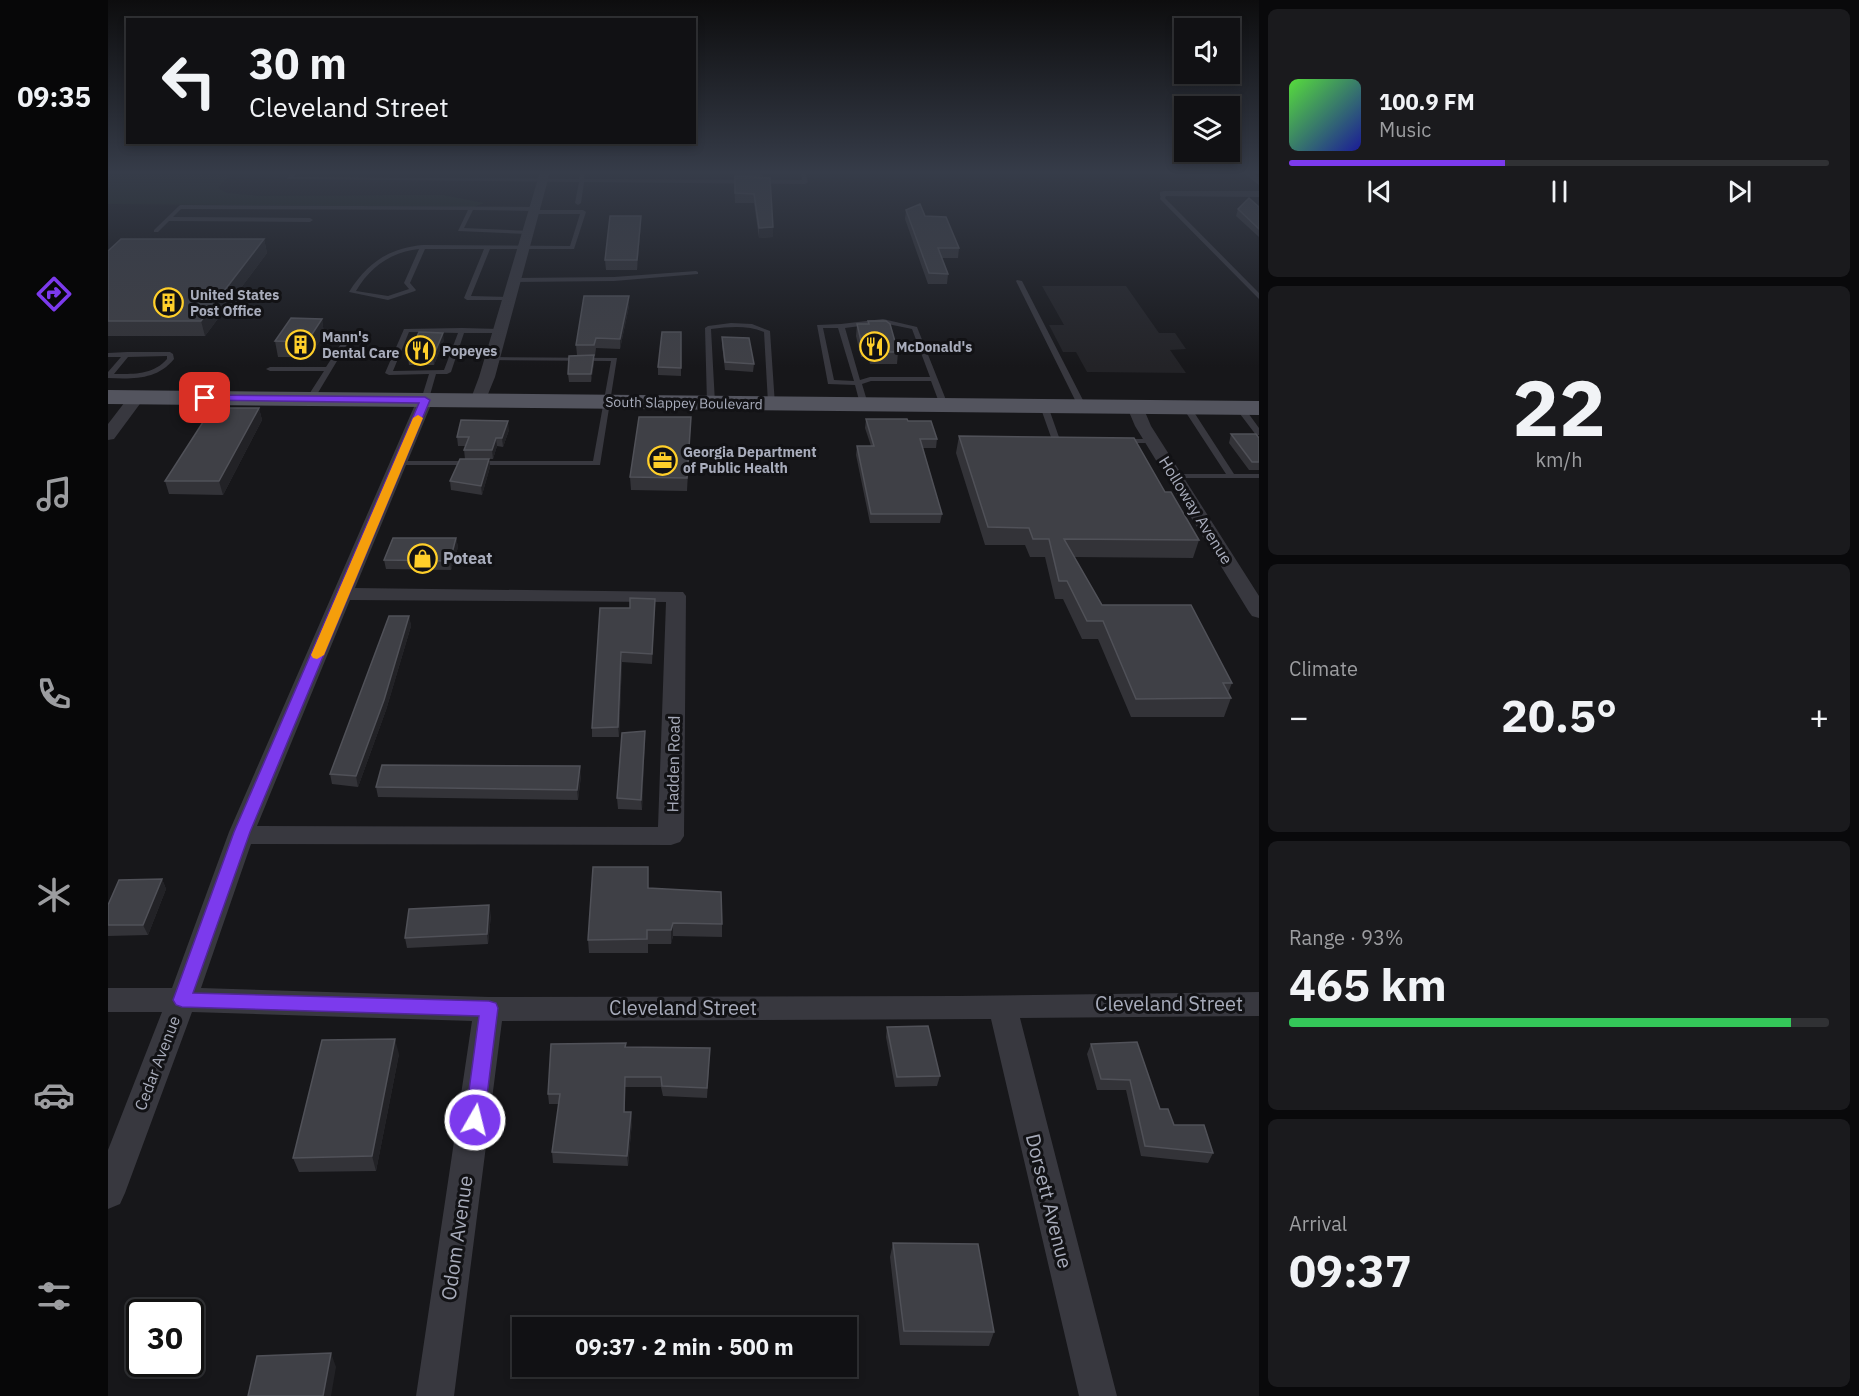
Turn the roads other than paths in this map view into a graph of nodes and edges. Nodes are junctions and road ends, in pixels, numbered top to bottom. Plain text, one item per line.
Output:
1 (527, 237) edge
2 (575, 237) edge
3 (1200, 237) edge
4 (423, 247) junction
5 (488, 247) junction
6 (524, 247) junction
7 (696, 273) dead end
8 (514, 280) junction
9 (1019, 280) dead end
10 (1259, 297) edge
11 (509, 299) junction
12 (841, 326) junction
13 (462, 330) junction
14 (500, 331) junction
15 (349, 336) dead end
16 (127, 354) junction
17 (108, 355) edge
18 (492, 359) junction
19 (270, 369) dead end
20 (328, 369) junction
21 (433, 372) junction
22 (934, 379) junction
23 (128, 390) edge
24 (861, 394) junction
25 (310, 399) junction
26 (425, 400) junction
27 (478, 400) junction
28 (608, 402) junction
29 (711, 403) junction
30 (772, 403) junction
31 (944, 405) junction
32 (1044, 406) junction
33 (1082, 406) junction
34 (1135, 407) junction
35 (1187, 408) junction
36 (1250, 408) edge
37 (1259, 433) edge
38 (108, 435) edge
39 (1044, 440) edge
40 (1056, 440) junction
41 (1067, 440) edge
42 (1110, 441) edge
43 (1153, 441) junction
44 (399, 463) junction
45 (1256, 475) edge
46 (1174, 476) junction
47 (1232, 476) junction
48 (343, 594) junction
49 (1259, 612) edge
50 (241, 835) junction
51 (108, 1000) edge
52 (182, 1000) junction
53 (1259, 1004) edge
54 (1003, 1006) junction
55 (489, 1008) junction
56 (108, 1193) edge
57 (435, 1396) edge
58 (1098, 1396) edge

1 - 6 street
2 - 6 lane
3 - 10 lane
4 - 4 lane
4 - 5 lane
5 - 6 lane
5 - 11 lane
6 - 8 street
7 - 8 lane
8 - 11 street
9 - 33 lane
11 - 14 street
12 - 22 lane
12 - 24 lane
12 - 24 lane
13 - 14 lane
13 - 21 lane
13 - 21 lane
14 - 18 street
15 - 20 lane
16 - 17 lane
16 - 23 lane
16 - 23 lane
18 - 27 street
18 - 28 lane
19 - 20 lane
20 - 25 lane
21 - 26 lane
22 - 24 lane
22 - 31 lane
23 - 25 main road, South Slappey Boulevard
23 - 38 street
24 - 30 main road, South Slappey Boulevard
24 - 31 main road, South Slappey Boulevard
25 - 26 main road, South Slappey Boulevard
26 - 27 main road, South Slappey Boulevard
26 - 44 street, Cedar Avenue
27 - 28 main road, South Slappey Boulevard
28 - 29 main road, South Slappey Boulevard
28 - 44 lane
29 - 30 main road, South Slappey Boulevard
29 - 30 lane
31 - 32 main road, South Slappey Boulevard
32 - 33 main road, South Slappey Boulevard
32 - 40 lane
33 - 34 main road, South Slappey Boulevard
34 - 35 main road, South Slappey Boulevard
34 - 43 street, Holloway Avenue
35 - 36 main road, South Slappey Boulevard
35 - 47 lane
36 - 37 lane
39 - 40 lane
40 - 41 lane
42 - 43 lane
43 - 46 street, Holloway Avenue
44 - 48 street, Cedar Avenue
45 - 47 lane
46 - 47 lane
46 - 49 street, Holloway Avenue
48 - 50 street, Cedar Avenue
48 - 50 street, Hadden Road
50 - 52 street, Cedar Avenue
51 - 52 street, Cleveland Street
52 - 55 street, Cleveland Street
52 - 56 street, Cedar Avenue
53 - 54 street, Cleveland Street
54 - 55 street, Cleveland Street
54 - 58 street, Dorsett Avenue
55 - 57 street, Odom Avenue

